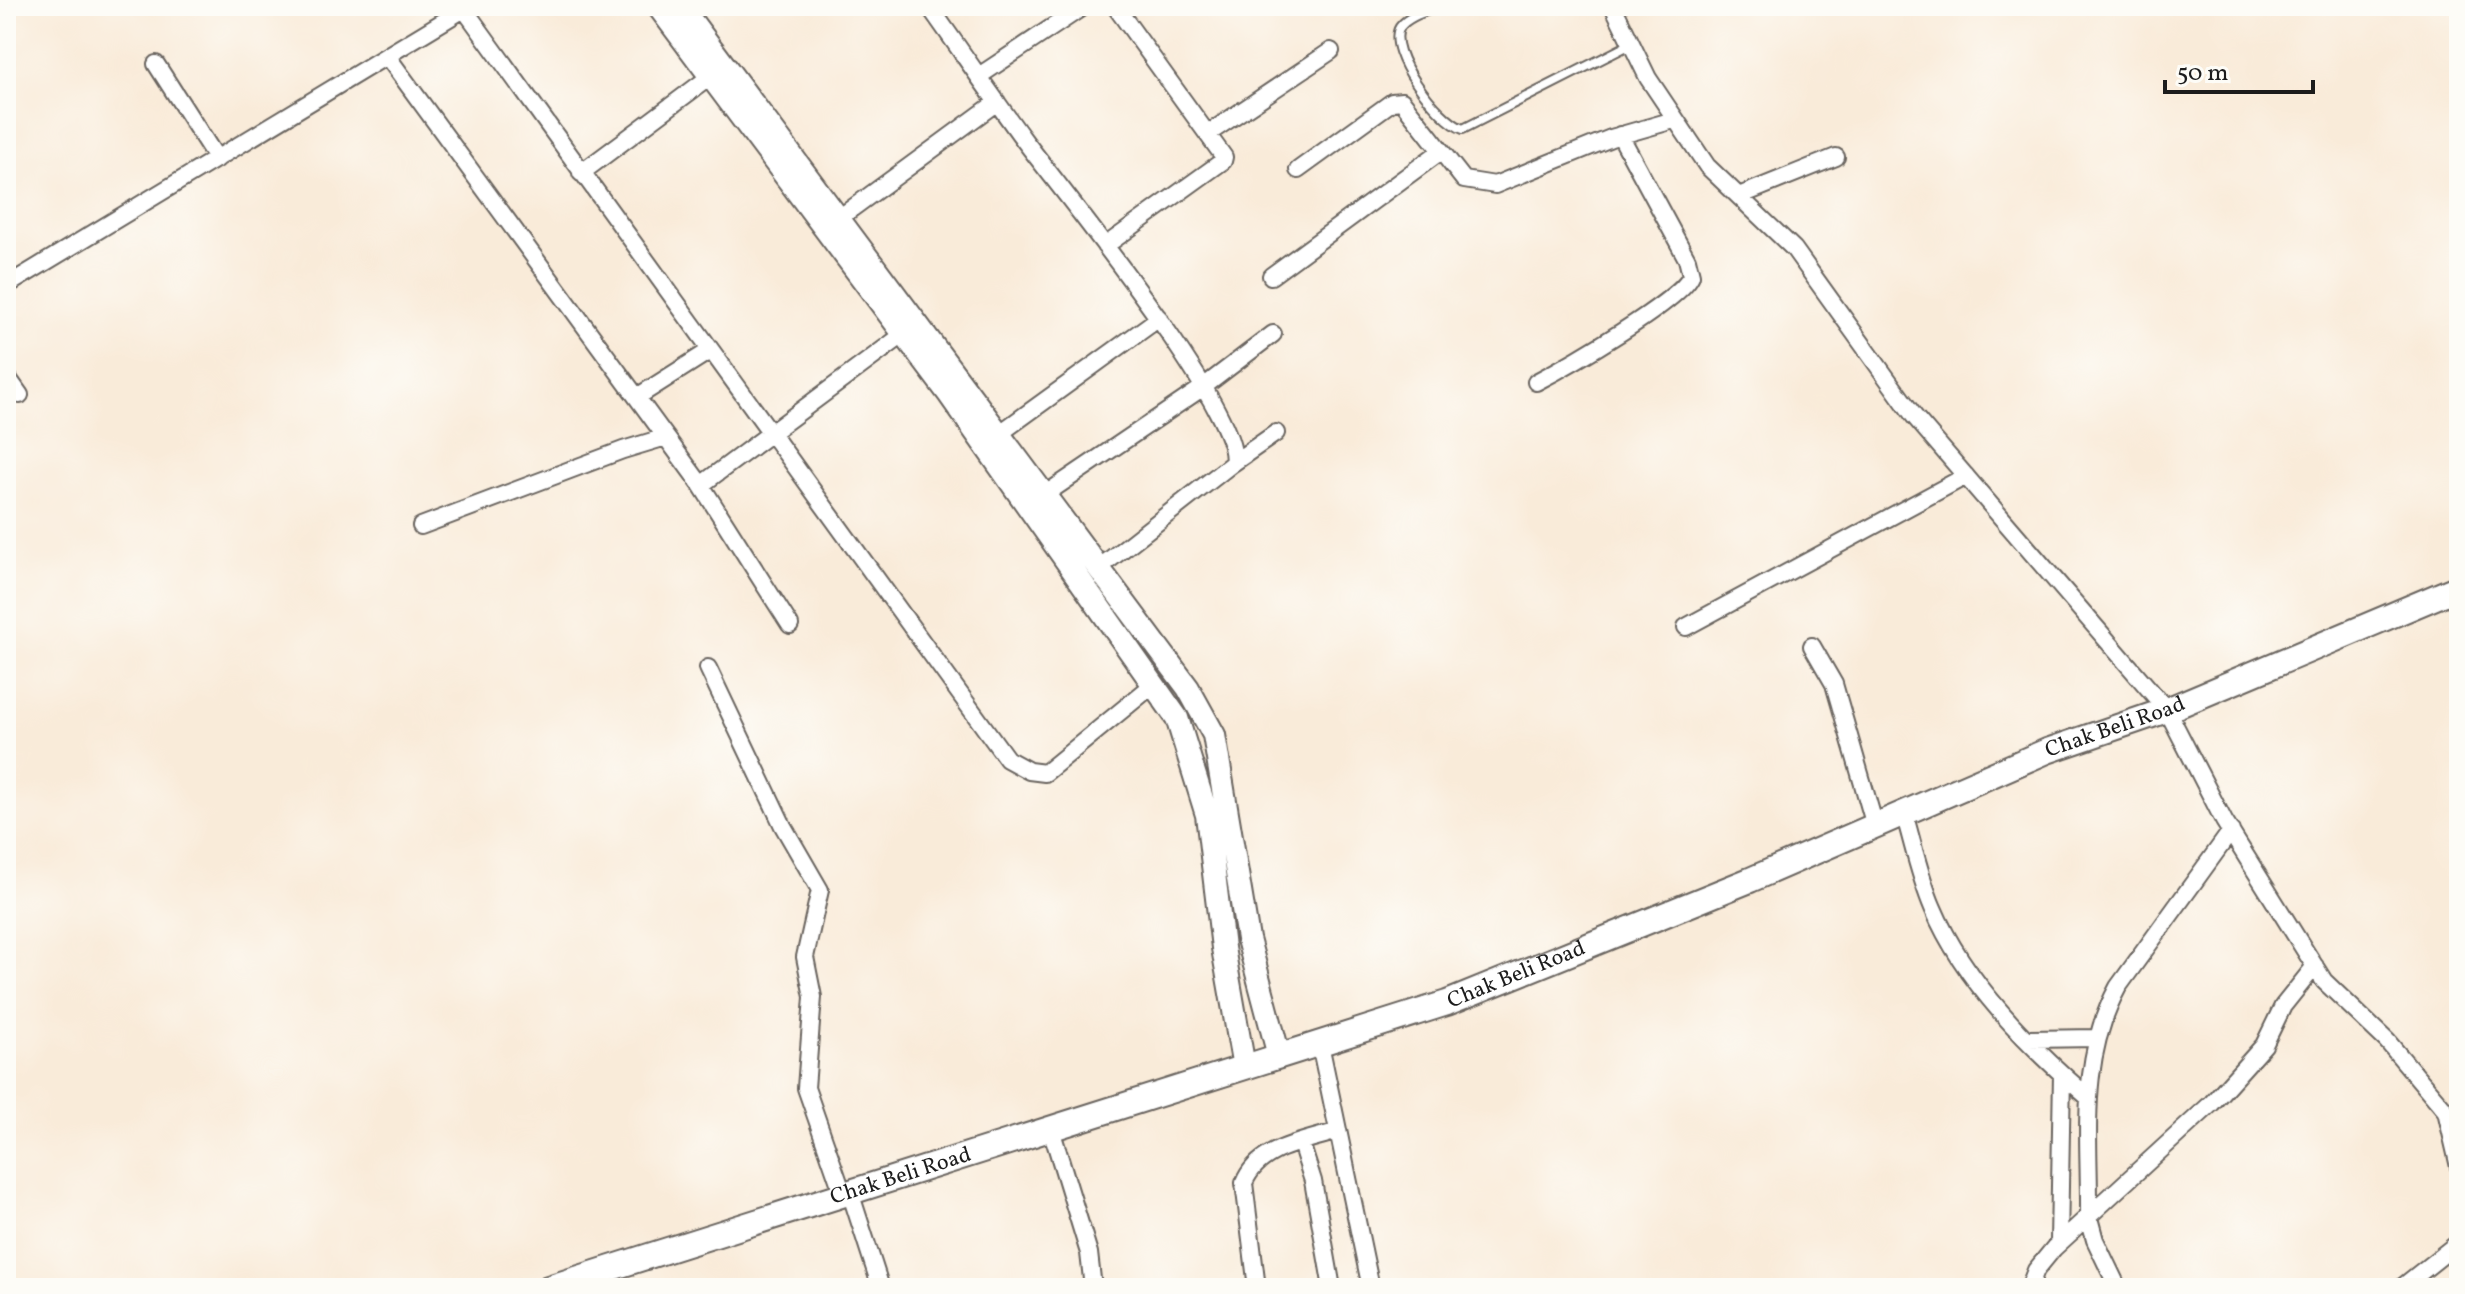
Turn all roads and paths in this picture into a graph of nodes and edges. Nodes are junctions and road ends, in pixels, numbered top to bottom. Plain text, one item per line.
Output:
1 (658, 6) edge
2 (680, 6) edge
3 (929, 6) edge
4 (1084, 6) edge
5 (1115, 6) edge
6 (1439, 6) edge
7 (1613, 6) edge
8 (463, 7) edge
9 (1631, 44) junction
10 (1331, 51) dead end
11 (387, 56) junction
12 (156, 64) dead end
13 (711, 76) junction
14 (979, 76) junction
15 (997, 102) junction
16 (1674, 120) junction
17 (1209, 133) junction
18 (1620, 135) junction
19 (1441, 151) junction
20 (1836, 157) dead end
21 (217, 159) junction
22 (1298, 170) dead end
23 (581, 173) junction
24 (1739, 196) junction
25 (839, 218) junction
26 (1105, 246) junction
27 (868, 271) junction
28 (1271, 276) dead end
29 (6, 286) edge
30 (1159, 318) junction
31 (904, 334) junction
32 (1273, 334) dead end
33 (711, 350) junction
34 (6, 375) edge
35 (1536, 382) dead end
36 (1202, 388) junction
37 (20, 395) dead end
38 (637, 397) junction
39 (772, 433) junction
40 (1276, 433) dead end
41 (999, 434) junction
42 (666, 437) junction
43 (1233, 463) junction
44 (1966, 476) junction
45 (701, 485) junction
46 (1044, 495) junction
47 (421, 526) dead end
48 (1099, 568) junction
49 (2459, 587) edge
50 (790, 625) dead end
51 (1686, 627) dead end
52 (1812, 646) dead end
53 (708, 668) dead end
54 (1154, 684) junction
55 (2167, 710) junction
56 (1904, 813) junction
57 (1875, 826) junction
58 (2231, 831) junction
59 (2315, 966) junction
60 (2097, 1038) junction
61 (2029, 1039) junction
62 (1320, 1044) junction
63 (1279, 1056) junction
64 (1244, 1067) junction
65 (2062, 1074) junction
66 (2089, 1098) junction
67 (1051, 1129) junction
68 (1338, 1131) junction
69 (1301, 1143) junction
70 (2090, 1156) junction
71 (2061, 1157) junction
72 (2459, 1167) edge
73 (2090, 1186) junction
74 (2060, 1188) junction
75 (847, 1193) junction
76 (2089, 1218) junction
77 (2059, 1242) junction
78 (2459, 1242) edge
79 (583, 1283) edge
80 (548, 1288) edge
81 (881, 1288) edge
82 (1093, 1288) edge
83 (1257, 1288) edge
84 (1332, 1288) edge
85 (1371, 1288) edge
86 (2029, 1288) edge
87 (2118, 1288) edge
88 (2401, 1288) edge

1 - 13 street
2 - 25 street
3 - 14 street
4 - 14 street
5 - 17 street
6 - 9 lane
7 - 9 street
8 - 11 street
8 - 23 street
9 - 16 street
10 - 17 street
11 - 21 street
11 - 38 street
12 - 21 street
13 - 23 street
13 - 27 street
14 - 15 street
15 - 25 street
15 - 26 street
16 - 18 street
16 - 24 street
17 - 26 street
18 - 19 street
18 - 35 street
19 - 22 street
19 - 28 street
20 - 24 street
21 - 29 street
23 - 33 street
24 - 44 street
25 - 27 street
26 - 30 street
27 - 31 street
27 - 41 street
30 - 36 street
30 - 41 street
31 - 39 street
31 - 54 street
32 - 36 street
33 - 38 street
33 - 39 street
34 - 37 street
36 - 43 street
36 - 46 street
38 - 42 street
39 - 45 street
39 - 54 street
40 - 43 street
41 - 46 street
42 - 45 street
42 - 47 street
43 - 48 street
44 - 51 street
44 - 55 street
45 - 50 street
46 - 48 street
48 - 63 street
49 - 55 main road, Chak Beli Road
52 - 57 street
53 - 75 street
54 - 64 street
55 - 56 main road, Chak Beli Road
55 - 58 street
56 - 57 main road, Chak Beli Road
56 - 61 street
57 - 62 main road, Chak Beli Road
58 - 59 street
58 - 60 street
59 - 72 street
59 - 76 street
60 - 61 street
60 - 66 street
61 - 65 street
62 - 63 main road, Chak Beli Road
62 - 68 street
63 - 64 main road, Chak Beli Road
64 - 67 main road, Chak Beli Road
65 - 66 street
65 - 71 street
66 - 70 street
67 - 75 main road, Chak Beli Road
67 - 82 street
68 - 69 street
68 - 85 street
69 - 83 street
69 - 84 street
70 - 71 street
70 - 73 street
71 - 74 street
73 - 74 street
73 - 76 street
74 - 77 street
75 - 79 main road, Chak Beli Road
75 - 81 street
76 - 77 street
76 - 87 street
77 - 86 street
78 - 88 street
79 - 80 main road, Chak Beli Road

